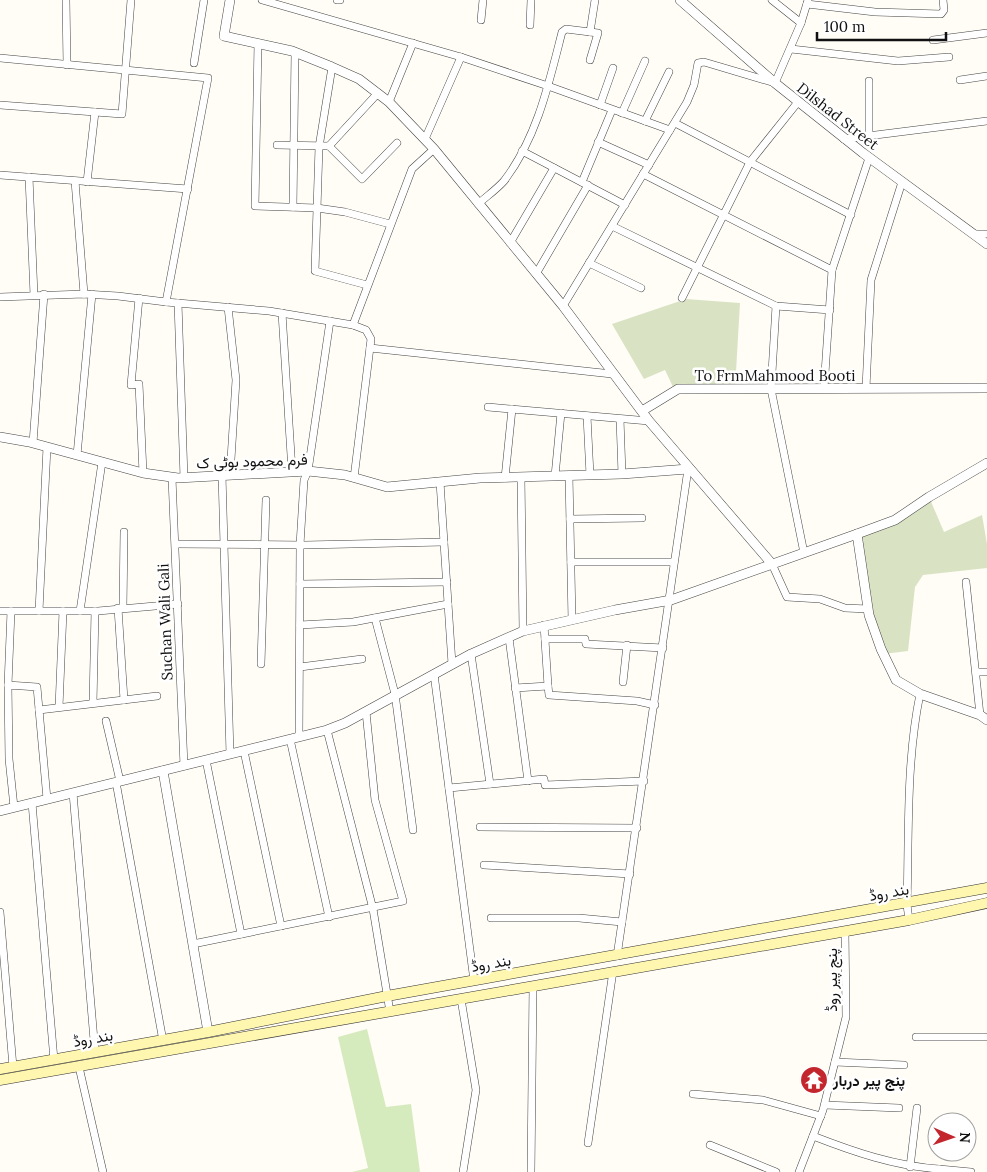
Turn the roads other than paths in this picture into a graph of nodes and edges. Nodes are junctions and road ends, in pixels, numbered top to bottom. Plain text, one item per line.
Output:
1 (66, 0) edge
2 (131, 0) edge
3 (204, 0) edge
4 (230, 0) edge
5 (262, 0) edge
6 (483, 0) edge
7 (531, 0) edge
8 (595, 0) edge
9 (680, 0) edge
10 (772, 0) edge
11 (943, 0) edge
12 (807, 2) edge
13 (281, 3) edge
14 (482, 20) dead end
15 (801, 23) junction
16 (530, 25) dead end
17 (590, 32) junction
18 (987, 33) edge
19 (933, 40) dead end
20 (258, 43) junction
21 (413, 43) junction
22 (791, 49) junction
23 (295, 53) junction
24 (461, 57) junction
25 (0, 58) edge
26 (949, 58) dead end
27 (590, 60) dead end
28 (644, 61) dead end
29 (194, 63) dead end
30 (68, 65) junction
31 (332, 67) junction
32 (613, 68) dead end
33 (125, 70) junction
34 (668, 72) dead end
35 (987, 76) edge
36 (960, 80) dead end
37 (869, 81) dead end
38 (775, 83) junction
39 (548, 86) junction
40 (378, 93) junction
41 (389, 102) junction
42 (798, 102) junction
43 (0, 105) edge
44 (600, 105) junction
45 (612, 110) junction
46 (95, 112) junction
47 (622, 113) junction
48 (645, 121) junction
49 (987, 121) edge
50 (675, 123) junction
51 (670, 130) junction
52 (869, 135) junction
53 (844, 138) junction
54 (425, 139) junction
55 (598, 142) junction
56 (397, 143) dead end
57 (277, 145) dead end
58 (294, 146) junction
59 (329, 146) junction
60 (319, 147) junction
61 (434, 149) junction
62 (522, 151) junction
63 (869, 158) junction
64 (750, 162) junction
65 (649, 165) junction
66 (554, 168) junction
67 (643, 174) junction
68 (0, 175) edge
69 (29, 177) junction
70 (75, 181) junction
71 (86, 182) junction
72 (902, 182) junction
73 (585, 184) junction
74 (188, 190) junction
75 (478, 204) junction
76 (625, 205) junction
77 (293, 207) junction
78 (317, 208) junction
79 (851, 214) junction
80 (723, 215) junction
81 (390, 224) junction
82 (612, 226) junction
83 (974, 234) junction
84 (987, 234) edge
85 (510, 243) junction
86 (987, 244) edge
87 (589, 263) junction
88 (696, 267) junction
89 (832, 270) junction
90 (536, 274) junction
91 (367, 285) junction
92 (641, 288) dead end
93 (44, 294) junction
94 (84, 294) junction
95 (92, 294) junction
96 (34, 295) junction
97 (0, 297) edge
98 (139, 298) junction
99 (682, 298) dead end
100 (166, 302) junction
101 (178, 303) junction
102 (563, 306) junction
103 (776, 306) junction
104 (228, 308) junction
105 (830, 310) junction
106 (282, 313) junction
107 (330, 321) junction
108 (353, 325) junction
109 (370, 348) junction
110 (612, 374) junction
111 (824, 388) junction
112 (866, 388) junction
113 (987, 388) edge
114 (771, 389) junction
115 (488, 407) dead end
116 (512, 409) junction
117 (642, 411) junction
118 (561, 414) junction
119 (587, 416) junction
120 (620, 419) junction
121 (649, 422) junction
122 (0, 437) edge
123 (33, 443) junction
124 (48, 447) junction
125 (77, 455) junction
126 (102, 462) junction
127 (987, 463) edge
128 (688, 469) junction
129 (292, 471) junction
130 (308, 471) junction
131 (143, 473) junction
132 (622, 474) junction
133 (226, 475) junction
134 (590, 475) junction
135 (555, 476) junction
136 (569, 476) junction
137 (521, 477) junction
138 (172, 478) junction
139 (184, 478) junction
140 (354, 478) junction
141 (505, 478) junction
142 (440, 482) junction
143 (266, 500) dead end
144 (642, 518) dead end
145 (570, 519) junction
146 (124, 532) dead end
147 (857, 534) junction
148 (444, 542) junction
149 (176, 544) junction
150 (224, 545) junction
151 (264, 545) junction
152 (300, 545) junction
153 (804, 553) junction
154 (571, 562) junction
155 (674, 562) junction
156 (772, 564) junction
157 (447, 582) junction
158 (966, 582) dead end
159 (300, 584) junction
160 (671, 600) junction
161 (178, 604) junction
162 (448, 604) junction
163 (121, 608) junction
164 (868, 609) junction
165 (0, 611) edge
166 (11, 611) junction
167 (39, 611) junction
168 (63, 611) junction
169 (80, 611) junction
170 (96, 611) junction
171 (375, 618) junction
172 (572, 620) junction
173 (300, 625) junction
174 (544, 625) junction
175 (523, 631) junction
176 (508, 638) junction
177 (545, 639) junction
178 (627, 645) junction
179 (663, 648) junction
180 (472, 654) junction
181 (362, 659) dead end
182 (261, 664) dead end
183 (452, 664) junction
184 (300, 667) junction
185 (976, 672) junction
186 (987, 672) edge
187 (434, 674) junction
188 (623, 682) dead end
189 (8, 685) junction
190 (548, 686) junction
191 (515, 688) junction
192 (395, 694) junction
193 (920, 694) junction
194 (157, 696) dead end
195 (124, 700) junction
196 (93, 703) junction
197 (655, 705) junction
198 (59, 707) junction
199 (39, 710) junction
200 (366, 712) junction
201 (984, 718) edge
202 (106, 721) dead end
203 (328, 730) junction
204 (299, 737) junction
205 (290, 739) junction
206 (244, 751) junction
207 (230, 754) junction
208 (206, 760) junction
209 (184, 766) junction
210 (163, 771) junction
211 (528, 781) junction
212 (118, 782) junction
213 (644, 782) junction
214 (490, 784) junction
215 (449, 788) junction
216 (73, 793) junction
217 (46, 799) junction
218 (32, 803) junction
219 (14, 807) junction
220 (0, 811) edge
221 (480, 827) dead end
222 (636, 828) junction
223 (412, 830) dead end
224 (484, 865) dead end
225 (630, 874) junction
226 (987, 888) edge
227 (987, 903) edge
228 (907, 905) junction
229 (373, 908) junction
230 (0, 912) edge
231 (329, 917) junction
232 (491, 918) dead end
233 (908, 920) junction
234 (622, 922) junction
235 (281, 926) junction
236 (845, 931) junction
237 (241, 934) junction
238 (193, 944) junction
239 (617, 956) junction
240 (613, 971) junction
241 (474, 981) junction
242 (533, 986) junction
243 (387, 996) junction
244 (461, 999) junction
245 (390, 1012) junction
246 (208, 1032) junction
247 (916, 1037) dead end
248 (987, 1037) edge
249 (163, 1040) junction
250 (95, 1052) junction
251 (54, 1060) junction
252 (835, 1062) junction
253 (904, 1065) dead end
254 (13, 1067) junction
255 (79, 1067) junction
256 (0, 1069) edge
257 (0, 1080) edge
258 (693, 1094) dead end
259 (825, 1105) junction
260 (899, 1108) dead end
261 (917, 1108) dead end
262 (821, 1116) junction
263 (813, 1136) junction
264 (588, 1142) dead end
265 (710, 1145) dead end
266 (905, 1168) edge
267 (939, 1171) edge
268 (103, 1172) edge
269 (463, 1172) edge
270 (531, 1172) edge
271 (776, 1172) edge
272 (799, 1172) edge
273 (971, 1172) edge

1 - 30 street
2 - 33 street
3 - 29 street
4 - 20 street
5 - 13 street
6 - 14 street
7 - 16 street
8 - 17 street
9 - 38 street, Dilshad Street
10 - 15 street
11 - 12 street
12 - 15 street
13 - 21 street
15 - 22 street
17 - 27 street
17 - 39 street
18 - 19 street
20 - 23 street
20 - 77 street
21 - 24 street
21 - 41 street
22 - 26 street
22 - 38 street
23 - 31 street
23 - 58 street
24 - 39 street
24 - 54 street
25 - 30 street
28 - 47 street
30 - 33 street
31 - 40 street
31 - 60 street
32 - 44 street
33 - 46 street
33 - 74 street
34 - 48 street
35 - 36 street
37 - 52 street
38 - 42 street, Dilshad Street
38 - 50 street
39 - 44 street
39 - 62 street
40 - 41 street
40 - 59 street
41 - 54 street
42 - 53 street, Dilshad Street
42 - 64 street
43 - 46 street
44 - 45 street
45 - 47 street
45 - 55 street
46 - 71 street
47 - 48 street
48 - 51 street
49 - 52 street
50 - 51 street
50 - 64 street
51 - 65 street
52 - 53 street
53 - 63 street, Dilshad Street
54 - 61 street
55 - 65 street
55 - 73 street
56 - 59 street
57 - 58 street
58 - 60 street
58 - 77 street
59 - 60 street
60 - 78 street
61 - 75 street
61 - 81 street
62 - 66 street
62 - 75 street
63 - 72 street, Dilshad Street
63 - 79 street
64 - 79 street
64 - 80 street
65 - 67 street
66 - 73 street
66 - 85 street
67 - 76 street
67 - 80 street
68 - 69 street
69 - 70 street
69 - 96 street
70 - 71 street
70 - 94 street
71 - 74 street
72 - 83 street, Dilshad Street
72 - 112 street
73 - 76 street
73 - 90 street
74 - 100 street
75 - 85 street
76 - 82 street
77 - 78 street
78 - 81 street
78 - 91 street
79 - 89 street
80 - 88 street
80 - 89 street
81 - 91 street
82 - 87 street
82 - 88 street
83 - 84 street
83 - 86 street, Dilshad Street
85 - 90 street
87 - 92 street
87 - 102 street
88 - 99 street
88 - 103 street
89 - 105 street
90 - 102 street
91 - 108 street
93 - 94 street
93 - 96 street
93 - 123 street
94 - 95 street
95 - 98 street
95 - 125 street
96 - 97 street
98 - 100 street
98 - 131 street
100 - 101 street
101 - 104 street
101 - 139 street
102 - 110 street
103 - 105 street
103 - 114 street
104 - 106 street
104 - 133 street
105 - 111 street
106 - 107 street
106 - 129 street
107 - 108 street
107 - 130 street
108 - 109 street
109 - 110 street
109 - 140 street
110 - 117 street
111 - 112 street, To FrmMahmood Booti
111 - 114 street, To FrmMahmood Booti
112 - 113 street, To FrmMahmood Booti
114 - 117 street, To FrmMahmood Booti
114 - 153 street
115 - 116 street
116 - 118 street
116 - 141 street
117 - 121 street
118 - 119 street
118 - 135 street
119 - 120 street
119 - 134 street
120 - 121 street
120 - 132 street
121 - 128 street
122 - 123 street, فرم محمود بوٹی ک
123 - 124 street, فرم محمود بوٹی ک
124 - 125 street, فرم محمود بوٹی ک
124 - 167 street
125 - 126 street, فرم محمود بوٹی ک
126 - 131 street, فرم محمود بوٹی ک
126 - 169 street
127 - 147 street
128 - 132 street, فرم محمود بوٹی ک
128 - 155 street
128 - 156 street
129 - 130 street, فرم محمود بوٹی ک
129 - 133 street, فرم محمود بوٹی ک
130 - 140 street, فرم محمود بوٹی ک
130 - 152 street
131 - 138 street, فرم محمود بوٹی ک
132 - 134 street, فرم محمود بوٹی ک
133 - 139 street, فرم محمود بوٹی ک
133 - 150 street
134 - 136 street, فرم محمود بوٹی ک
135 - 136 street, فرم محمود بوٹی ک
135 - 137 street, فرم محمود بوٹی ک
136 - 145 street
137 - 141 street, فرم محمود بوٹی ک
137 - 175 street
138 - 139 street, فرم محمود بوٹی ک
138 - 149 street, Suchan Wali Gali
140 - 142 street, فرم محمود بوٹی ک
141 - 142 street, فرم محمود بوٹی ک
142 - 148 street
143 - 151 street
144 - 145 street
145 - 154 street
146 - 163 street
147 - 153 street
147 - 164 street
148 - 152 street
148 - 157 street
149 - 150 street
149 - 161 street, Suchan Wali Gali
150 - 151 street
150 - 207 street
151 - 152 street
151 - 182 street
152 - 159 street
153 - 156 street
154 - 155 street
154 - 172 street
155 - 160 street
156 - 160 street
156 - 164 street
157 - 159 street
157 - 162 street
158 - 185 street
159 - 173 street
160 - 172 street
160 - 179 street
161 - 163 street
161 - 209 street, Suchan Wali Gali
162 - 171 street
162 - 183 street
163 - 170 street
163 - 195 street
164 - 193 street
165 - 166 street
166 - 167 street
166 - 189 street
167 - 168 street
168 - 169 street
168 - 198 street
169 - 170 street
170 - 196 street
171 - 173 street
171 - 192 street
172 - 174 street
173 - 184 street
174 - 175 street
174 - 177 street
175 - 176 street
176 - 180 street
176 - 191 street
177 - 178 street
177 - 190 street
178 - 179 street
178 - 188 street
179 - 197 street
180 - 183 street
180 - 214 street
181 - 184 street
183 - 187 street
184 - 204 street
185 - 186 street
185 - 201 street
187 - 192 street
187 - 215 street
189 - 199 street
189 - 219 street
190 - 191 street
190 - 197 street
191 - 211 street
192 - 200 street
192 - 223 street
193 - 201 street
193 - 228 street
194 - 195 street
195 - 196 street
196 - 198 street
197 - 213 street
198 - 199 street
199 - 217 street
200 - 203 street
200 - 229 street
202 - 212 street
203 - 204 street
203 - 229 street
204 - 205 street
205 - 206 street
205 - 231 street
206 - 207 street
206 - 235 street
207 - 208 street
208 - 209 street
208 - 237 street
209 - 210 street
210 - 212 street
210 - 238 street
211 - 213 street
211 - 214 street
212 - 216 street
212 - 249 street
213 - 222 street
214 - 215 street
215 - 241 street
216 - 217 street
216 - 250 street
217 - 218 street
218 - 219 street
218 - 251 street
219 - 220 street
221 - 222 street
222 - 225 street
224 - 225 street
225 - 234 street
226 - 228 main road, بند روڈ
227 - 233 main road, بند روڈ
228 - 233 street
228 - 239 main road, بند روڈ
229 - 231 street
229 - 243 street
230 - 254 street
231 - 235 street
232 - 234 street
233 - 236 main road, بند روڈ
234 - 239 street
235 - 237 street
236 - 240 main road, بند روڈ
236 - 252 street, پنج پیر روڈ
237 - 238 street
238 - 246 street
239 - 241 main road, بند روڈ
240 - 242 main road, بند روڈ
240 - 264 street
241 - 243 main road, بند روڈ
242 - 244 main road, بند روڈ
242 - 270 street
243 - 245 street
243 - 246 main road, بند روڈ
244 - 245 main road, بند روڈ
244 - 269 street
245 - 255 main road, بند روڈ
246 - 249 main road, بند روڈ
247 - 248 street
249 - 250 main road, بند روڈ
250 - 251 main road, بند روڈ
251 - 254 main road, بند روڈ
252 - 253 street
252 - 259 street, پنج پیر روڈ
254 - 256 main road, بند روڈ
255 - 257 main road, بند روڈ
255 - 268 street
258 - 262 street
259 - 260 street
259 - 262 street, پنج پیر روڈ
261 - 266 street
262 - 263 street, پنج پیر روڈ
263 - 266 street
263 - 272 street, پنج پیر روڈ
265 - 271 street
266 - 267 street
267 - 273 street

